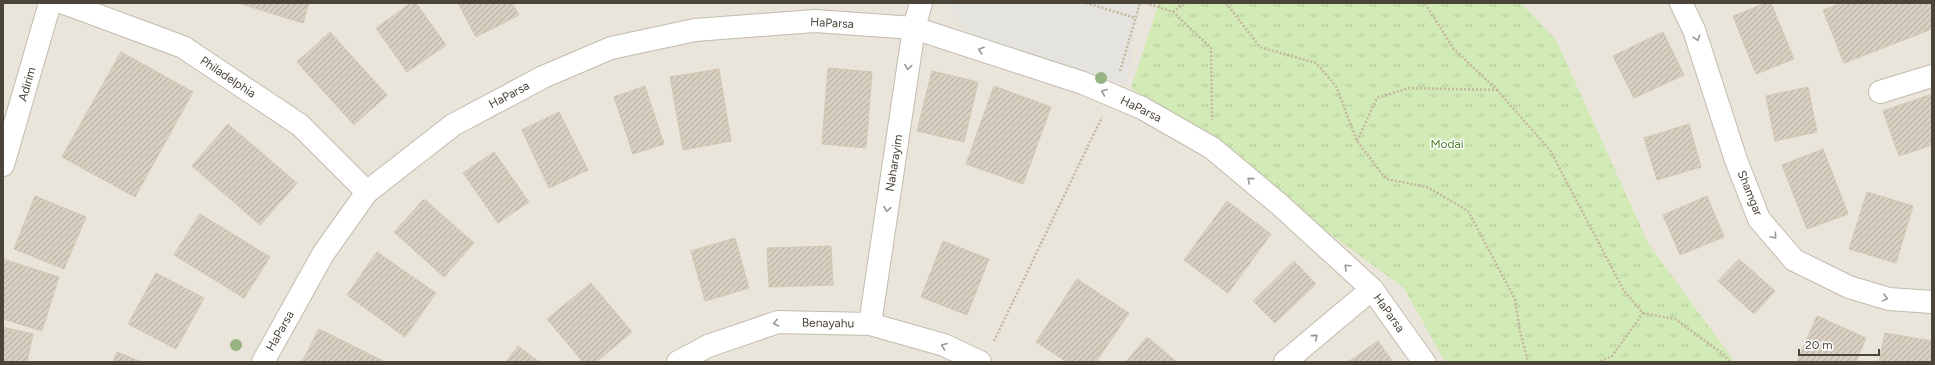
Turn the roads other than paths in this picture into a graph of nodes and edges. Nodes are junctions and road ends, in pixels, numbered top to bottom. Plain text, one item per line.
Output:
1 (50, 3) edge
2 (64, 3) edge
3 (921, 3) edge
4 (1680, 3) edge
5 (914, 28) junction
6 (1932, 76) edge
7 (1880, 92) dead end
8 (3, 165) edge
9 (367, 192) junction
10 (1372, 289) junction
11 (1932, 302) edge
12 (870, 324) junction
13 (985, 355) edge
14 (263, 362) edge
15 (678, 362) edge
16 (1285, 362) edge
17 (1424, 362) edge

1 - 8 street, Adirim
2 - 9 street, Philadelphia
3 - 5 street, Naharayim
4 -> 11 street, Shamgar
5 - 9 street, HaParsa
10 -> 5 street, HaParsa
5 -> 12 street, Naharayim
6 - 7 street
9 - 14 street, HaParsa
16 -> 10 street
10 - 17 street, HaParsa
13 -> 12 street, Benayahu
12 -> 15 street, Benayahu

